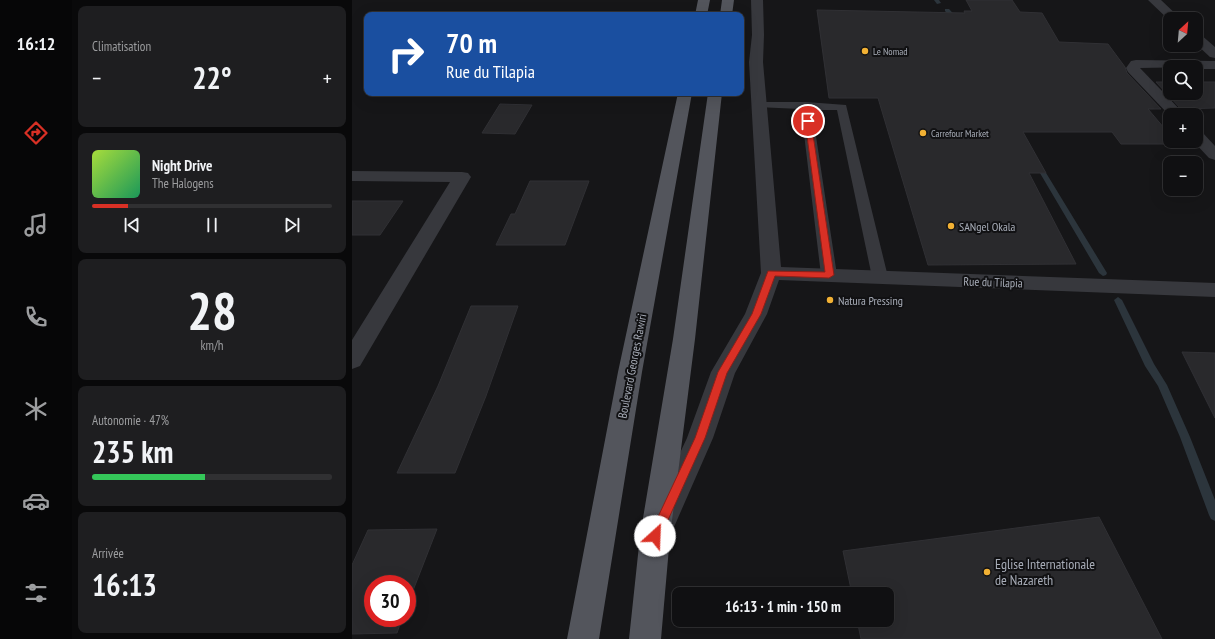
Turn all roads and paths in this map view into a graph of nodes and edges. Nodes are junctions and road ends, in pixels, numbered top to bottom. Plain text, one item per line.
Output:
1 (704, 0) edge
2 (728, 0) edge
3 (757, 0) edge
4 (1154, 0) edge
5 (702, 12) edge
6 (726, 12) edge
7 (1168, 12) edge
8 (1203, 43) edge
9 (1215, 54) edge
10 (1215, 65) edge
11 (684, 96) edge
12 (715, 96) edge
13 (760, 105) junction
14 (806, 106) junction
15 (1170, 108) edge
16 (1203, 142) edge
17 (1215, 155) edge
18 (352, 176) edge
19 (771, 273) junction
20 (829, 275) junction
21 (880, 277) junction
22 (1215, 290) edge
23 (352, 360) edge
24 (655, 536) junction
25 (583, 639) edge
26 (645, 639) edge

1 - 5 main road
2 - 6 main road
3 - 13 street
4 - 7 street
8 - 9 street
10 - 15 street
11 - 25 main road, Boulevard Georges Rawiri
12 - 24 main road
13 - 14 lane
13 - 19 street
14 - 20 lane
14 - 21 lane
16 - 17 street
18 - 23 street
19 - 20 street, Rue du Tilapia
19 - 24 street
20 - 21 street, Rue du Tilapia
21 - 22 street, Rue du Tilapia
24 - 26 main road

